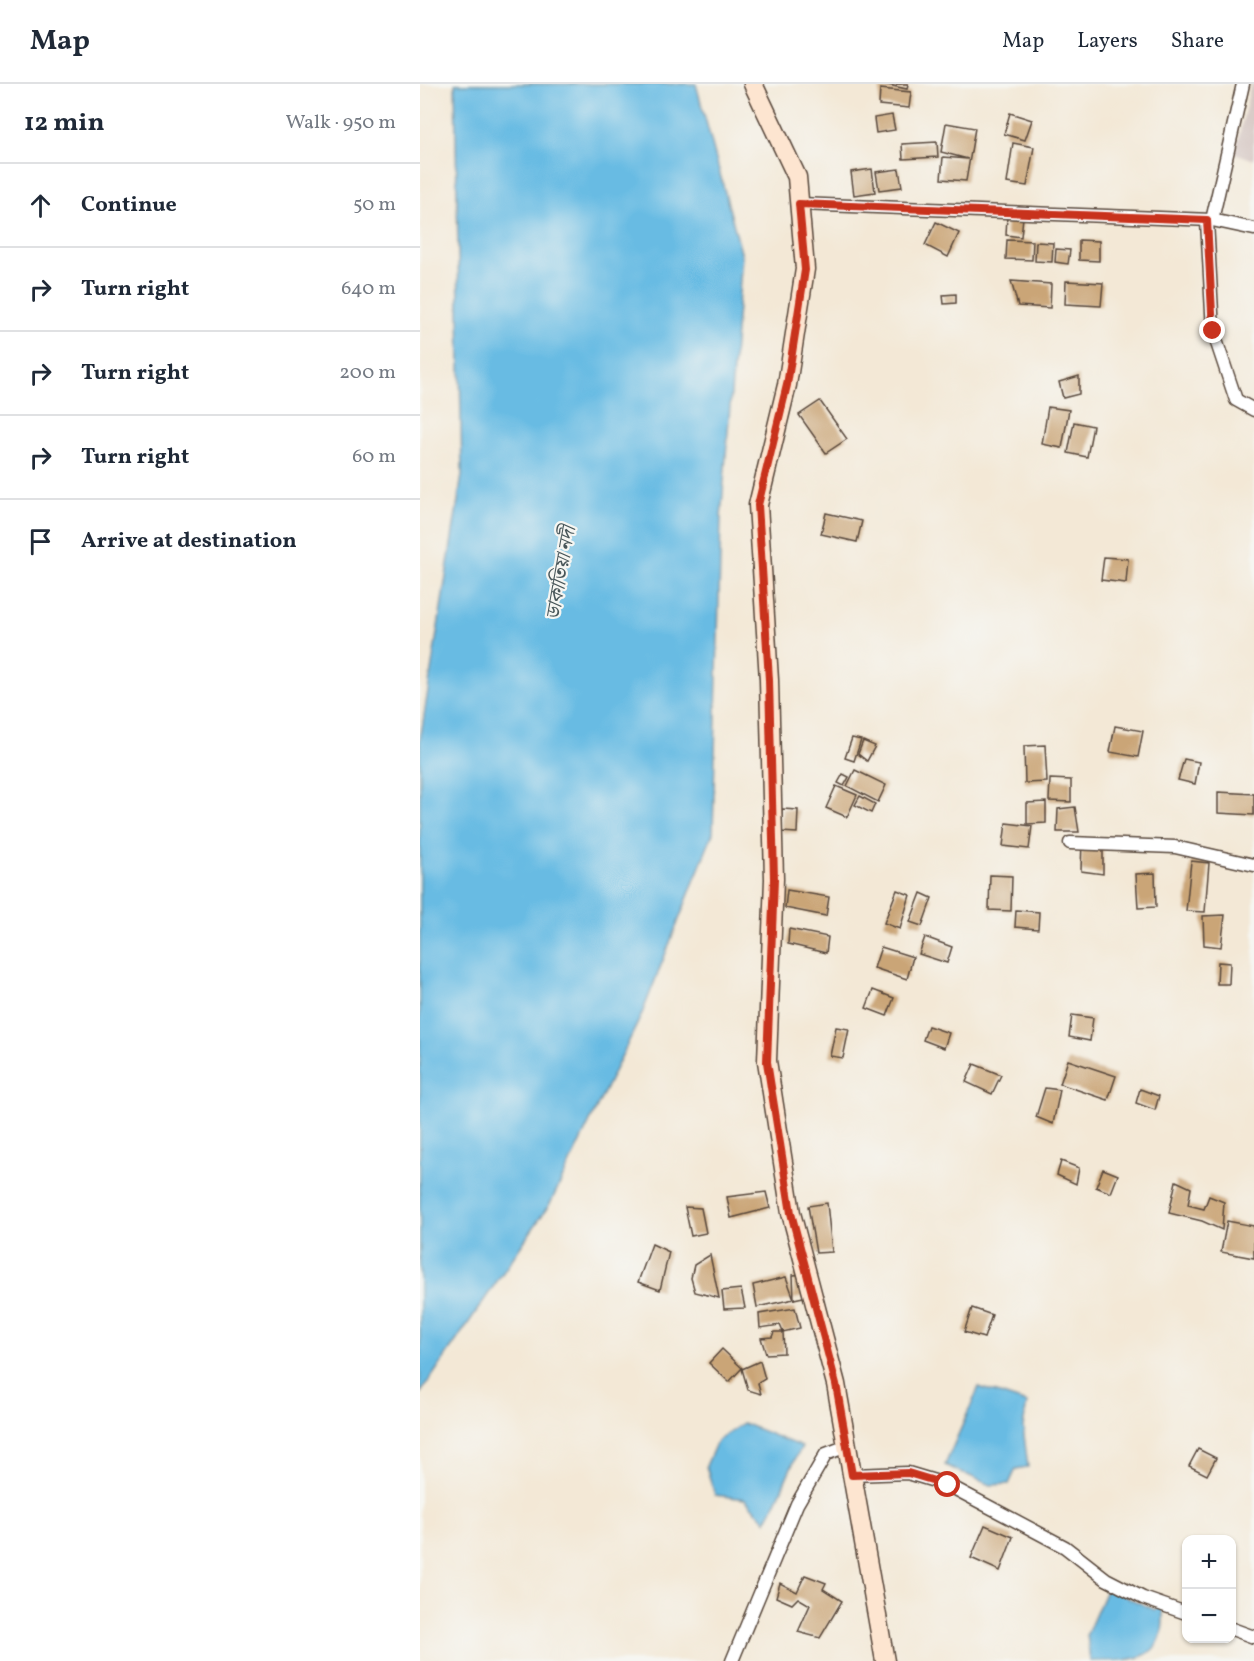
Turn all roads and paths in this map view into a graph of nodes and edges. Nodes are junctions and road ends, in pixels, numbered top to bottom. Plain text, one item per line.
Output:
1 (753, 84) edge
2 (1243, 84) edge
3 (799, 204) junction
4 (1210, 220) junction
5 (1254, 229) edge
6 (1254, 410) edge
7 (1070, 843) dead end
8 (1254, 865) edge
9 (847, 1446) junction
10 (852, 1475) junction
11 (1182, 1612) edge
12 (1236, 1630) edge
13 (1254, 1637) edge
14 (732, 1661) edge
15 (885, 1661) edge

1 - 3 main road
2 - 4 street
3 - 4 street
3 - 9 main road
4 - 5 street
4 - 6 street
7 - 8 street
9 - 10 main road
9 - 14 street
10 - 11 street
10 - 15 main road
12 - 13 street

